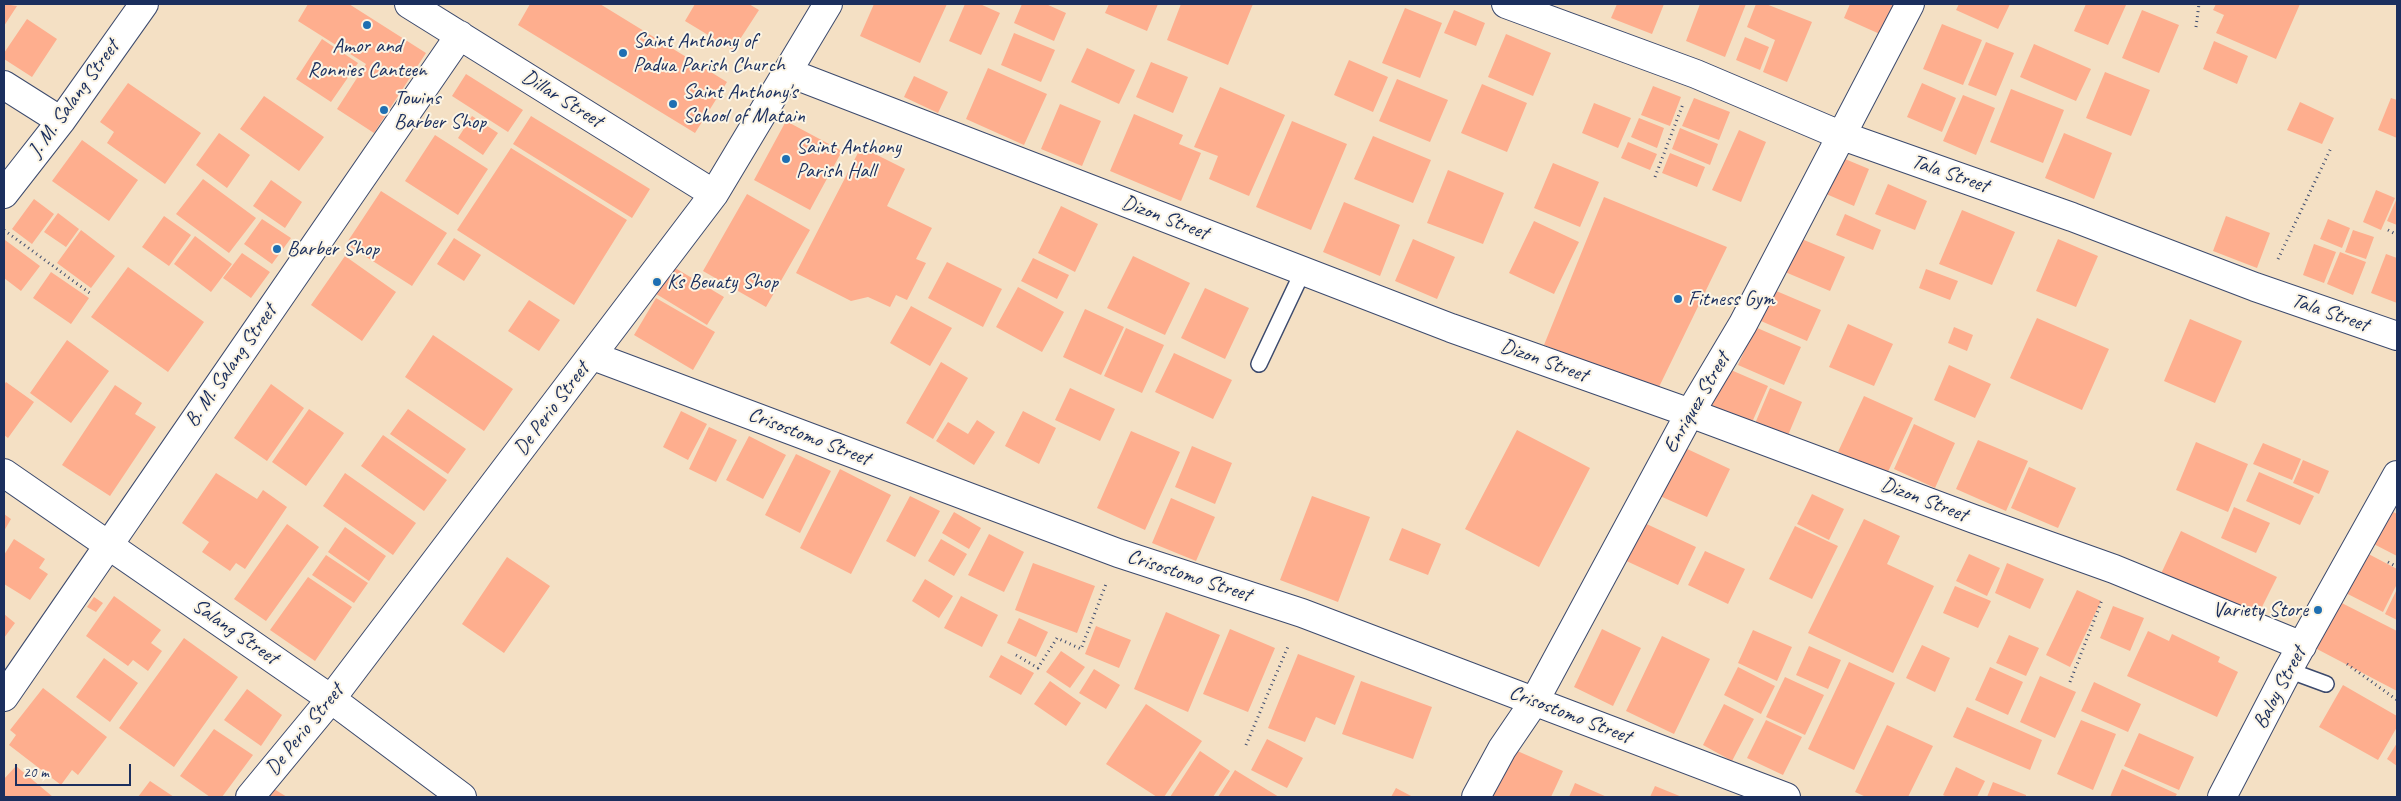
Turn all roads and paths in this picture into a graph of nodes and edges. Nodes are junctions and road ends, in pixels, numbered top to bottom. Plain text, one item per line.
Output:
1 (144, 4) edge
2 (409, 4) edge
3 (828, 4) edge
4 (1506, 4) edge
5 (1910, 4) edge
6 (2199, 4) edge
7 (2196, 27) dead end
8 (460, 35) junction
9 (787, 72) junction
10 (1696, 74) junction
11 (4, 85) edge
12 (61, 121) junction
13 (1840, 135) junction
14 (2331, 148) dead end
15 (1655, 177) dead end
16 (4, 194) edge
17 (714, 194) junction
18 (4, 230) edge
19 (2388, 230) dead end
20 (2397, 235) edge
21 (1303, 272) junction
22 (2255, 287) junction
23 (91, 294) dead end
24 (2397, 336) edge
25 (593, 356) junction
26 (1259, 364) dead end
27 (1690, 413) junction
28 (4, 472) edge
29 (2397, 475) edge
30 (108, 544) junction
31 (1118, 553) junction
32 (2114, 569) junction
33 (1302, 613) junction
34 (2305, 641) junction
35 (1016, 655) dead end
36 (2288, 670) junction
37 (2070, 682) dead end
38 (2326, 684) dead end
39 (4, 698) edge
40 (331, 698) junction
41 (2397, 700) edge
42 (1534, 702) junction
43 (1246, 745) dead end
44 (250, 797) edge
45 (462, 797) edge
46 (1476, 797) edge
47 (1786, 797) edge
48 (2222, 797) edge

1 - 12 street, J. M. Salang Street
2 - 8 street, Dillar Street
3 - 9 street, De Perio Street
4 - 10 street, Tala Street
5 - 13 street, Enriquez Street
6 - 7 path
8 - 17 street, Dillar Street
8 - 30 street, B. M. Salang Street
9 - 17 street, De Perio Street
9 - 21 street, Dizon Street
10 - 13 street, Tala Street
10 - 15 path
11 - 12 street
12 - 16 street, J. M. Salang Street
13 - 22 street, Tala Street
13 - 27 street, Enriquez Street
14 - 22 path
17 - 25 street, De Perio Street
18 - 23 path
19 - 20 path
21 - 26 lane
21 - 27 street, Dizon Street
22 - 24 street, Tala Street
25 - 31 street, Crisostomo Street
25 - 40 street, De Perio Street
27 - 32 street, Dizon Street
27 - 42 street, Enriquez Street
28 - 30 street, Salang Street
29 - 34 street, Baloy Street
30 - 39 street, B. M. Salang Street
30 - 40 street, Salang Street
31 - 33 street, Crisostomo Street
31 - 35 path
32 - 34 street, Dizon Street
32 - 37 path
33 - 42 street, Crisostomo Street
33 - 43 path
34 - 36 street, Baloy Street
34 - 41 path
36 - 38 lane
36 - 48 street, Baloy Street
40 - 44 street, De Perio Street
40 - 45 street, Salang Street
42 - 46 street, Enriquez Street
42 - 47 street, Crisostomo Street

